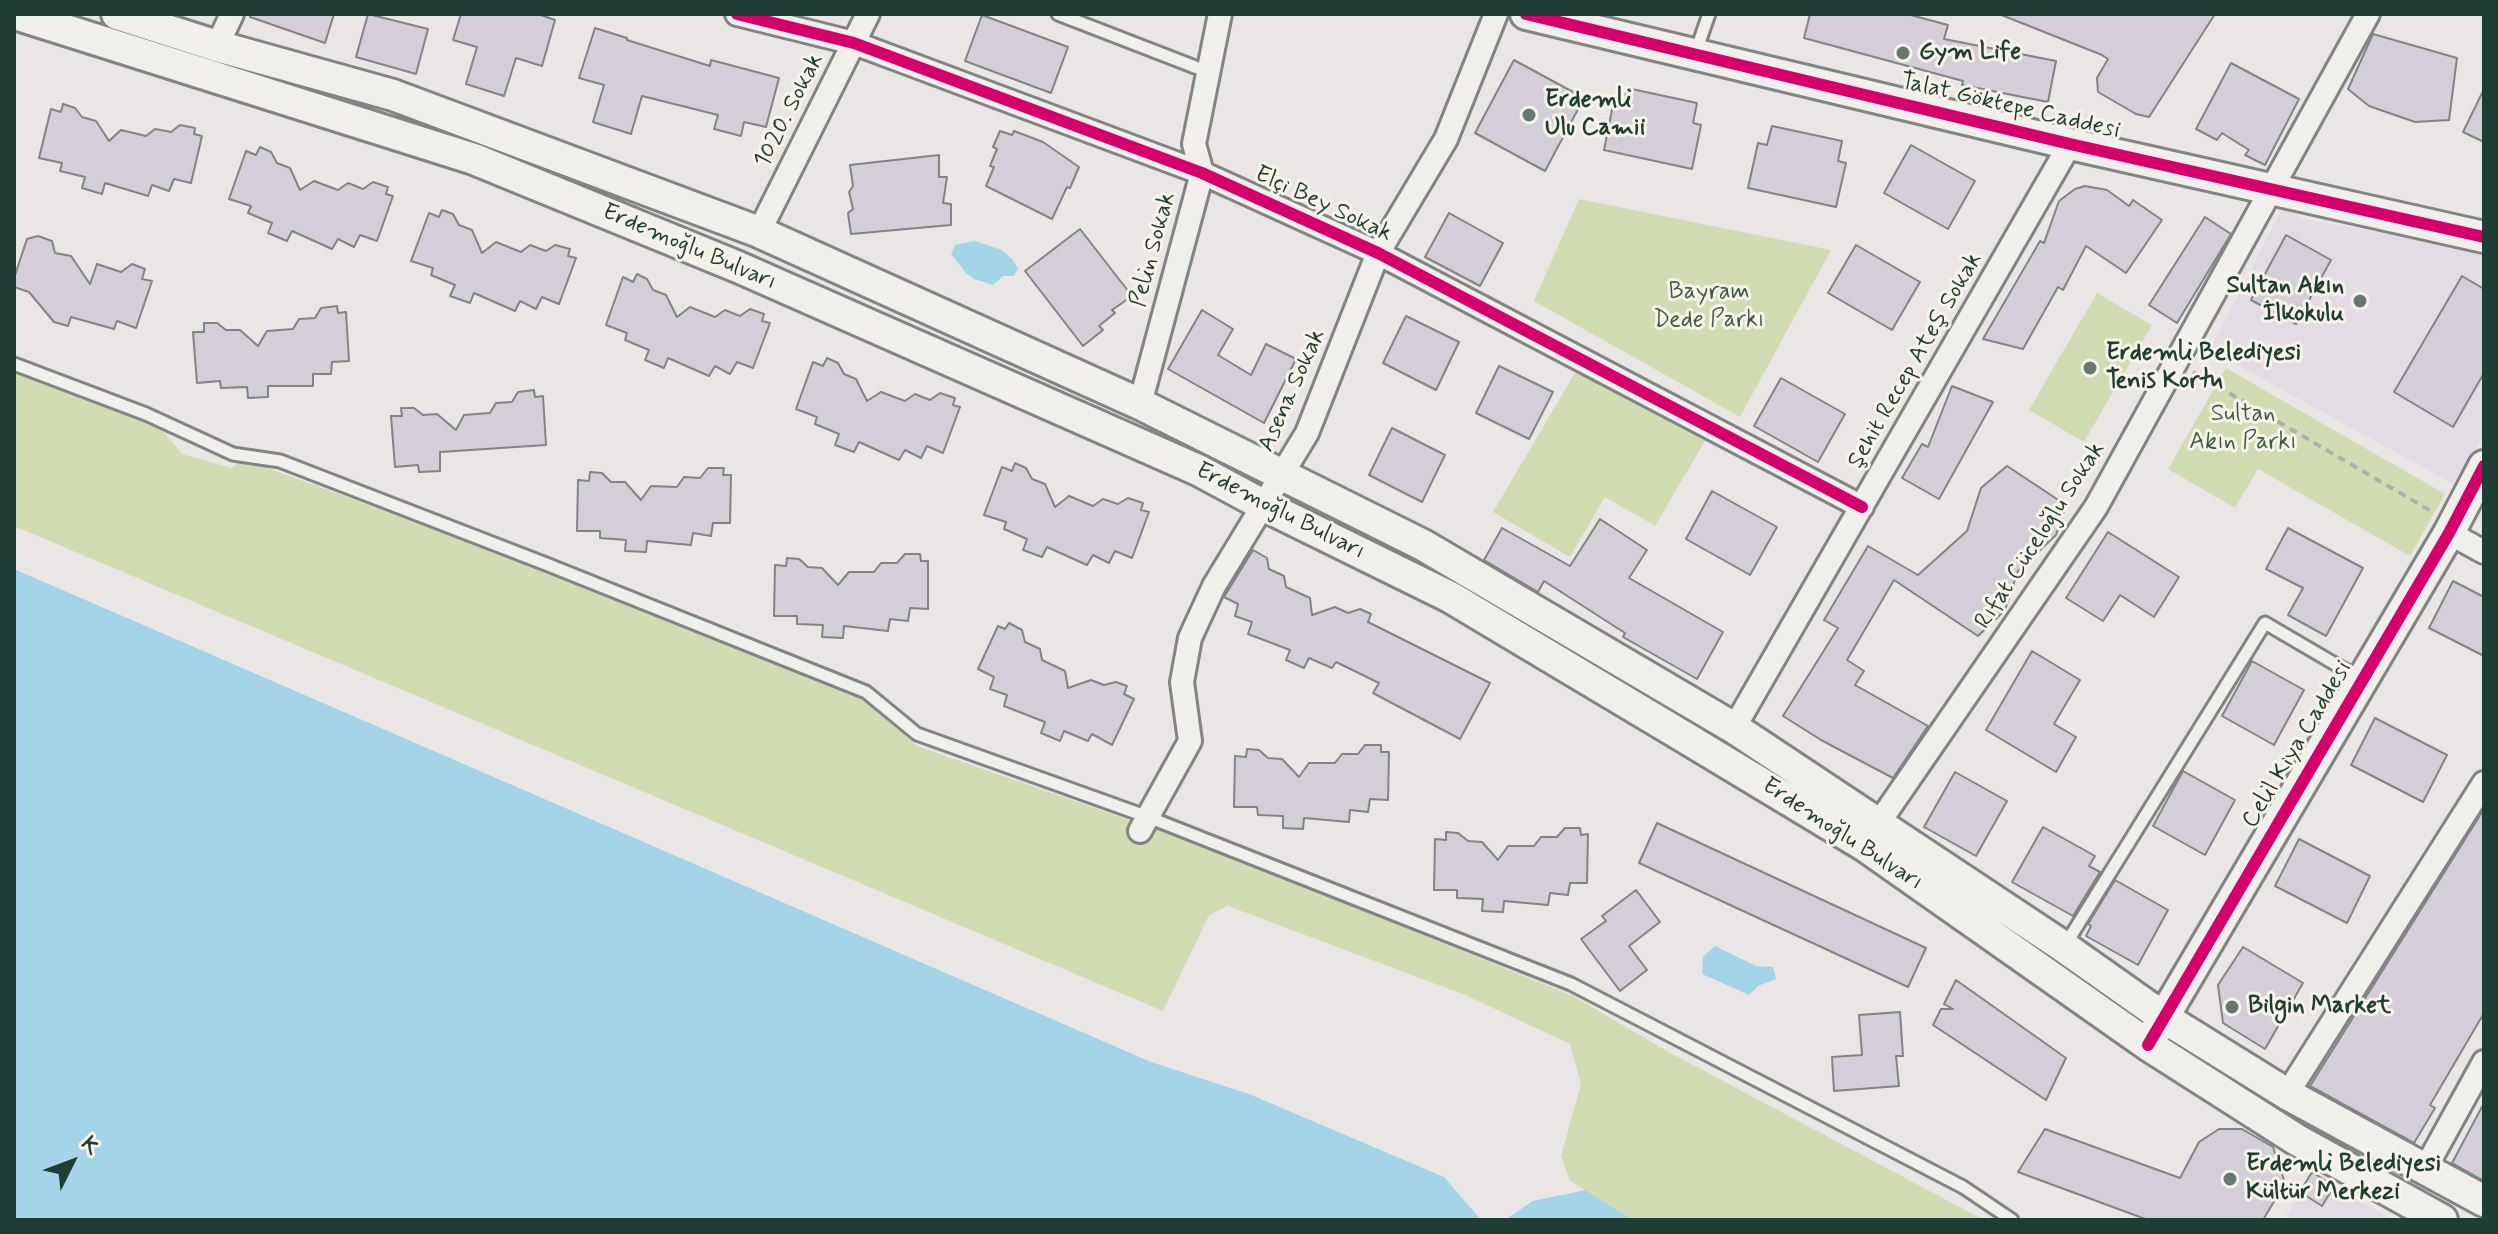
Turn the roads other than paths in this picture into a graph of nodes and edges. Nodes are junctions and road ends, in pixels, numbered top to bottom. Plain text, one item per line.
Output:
1 (15, 14) edge
2 (117, 14) edge
3 (232, 14) edge
4 (737, 14) edge
5 (868, 14) edge
6 (1058, 14) edge
7 (1220, 14) edge
8 (1496, 14) edge
9 (1526, 14) edge
10 (1709, 14) edge
11 (2368, 14) edge
12 (854, 43) junction
13 (217, 46) junction
14 (1695, 54) junction
15 (1208, 72) junction
16 (2070, 144) junction
17 (1202, 173) junction
18 (2272, 190) junction
19 (759, 232) junction
20 (2484, 237) edge
21 (1378, 253) junction
22 (14, 364) edge
23 (1140, 404) junction
24 (2484, 466) edge
25 (1283, 475) junction
26 (1263, 505) junction
27 (1862, 507) junction
28 (2451, 528) junction
29 (2484, 552) edge
30 (2362, 680) junction
31 (1734, 728) junction
32 (2484, 783) edge
33 (1144, 824) junction
34 (1878, 824) junction
35 (2064, 947) junction
36 (2163, 1017) junction
37 (2148, 1045) junction
38 (2484, 1062) edge
39 (2287, 1094) junction
40 (2425, 1169) junction
41 (2484, 1201) edge
42 (2012, 1220) edge
43 (2442, 1220) edge

1 - 26 main road, Erdemoğlu Bulvarı
2 - 13 main road, Erdemoğlu Bulvarı
3 - 13 street
4 - 12 street, Elçi Bey Sokak
5 - 12 street, 1020. Sokak
6 - 15 lane
7 - 15 street, Pelin Sokak
8 - 21 street, Asena Sokak
9 - 14 main road, Talat Göktepe Caddesi
10 - 14 lane
11 - 18 street, Rıfat Cüceloğlu Sokak
12 - 17 street, Elçi Bey Sokak
12 - 19 street, 1020. Sokak
13 - 19 main road, Erdemoğlu Bulvarı
14 - 16 main road, Talat Göktepe Caddesi
15 - 17 street, Pelin Sokak
16 - 18 main road, Talat Göktepe Caddesi
16 - 27 street, Şehit Recep Ateş Sokak
17 - 21 street, Elçi Bey Sokak
17 - 23 street, Pelin Sokak
18 - 20 main road, Talat Göktepe Caddesi
18 - 34 street, Rıfat Cüceloğlu Sokak
19 - 23 main road, Erdemoğlu Bulvarı
21 - 25 street, Asena Sokak
21 - 27 street, Elçi Bey Sokak
22 - 33 lane
23 - 25 main road, Erdemoğlu Bulvarı
24 - 28 main road, Celil Kiya Caddesi
25 - 26 street, Asena Sokak
25 - 31 main road, Erdemoğlu Bulvarı
26 - 33 street, Asena Sokak
26 - 37 main road, Erdemoğlu Bulvarı
27 - 31 street, Şehit Recep Ateş Sokak
28 - 29 street
28 - 30 main road, Celil Kiya Caddesi
30 - 35 lane
30 - 36 main road, Celil Kiya Caddesi
31 - 34 main road, Erdemoğlu Bulvarı
32 - 39 street
33 - 42 lane
34 - 35 main road, Erdemoğlu Bulvarı
35 - 36 main road, Erdemoğlu Bulvarı
36 - 37 main road, Celil Kiya Caddesi
36 - 39 main road, Erdemoğlu Bulvarı
37 - 43 main road, Erdemoğlu Bulvarı
38 - 40 street
39 - 40 main road, Erdemoğlu Bulvarı
40 - 41 main road, Erdemoğlu Bulvarı

